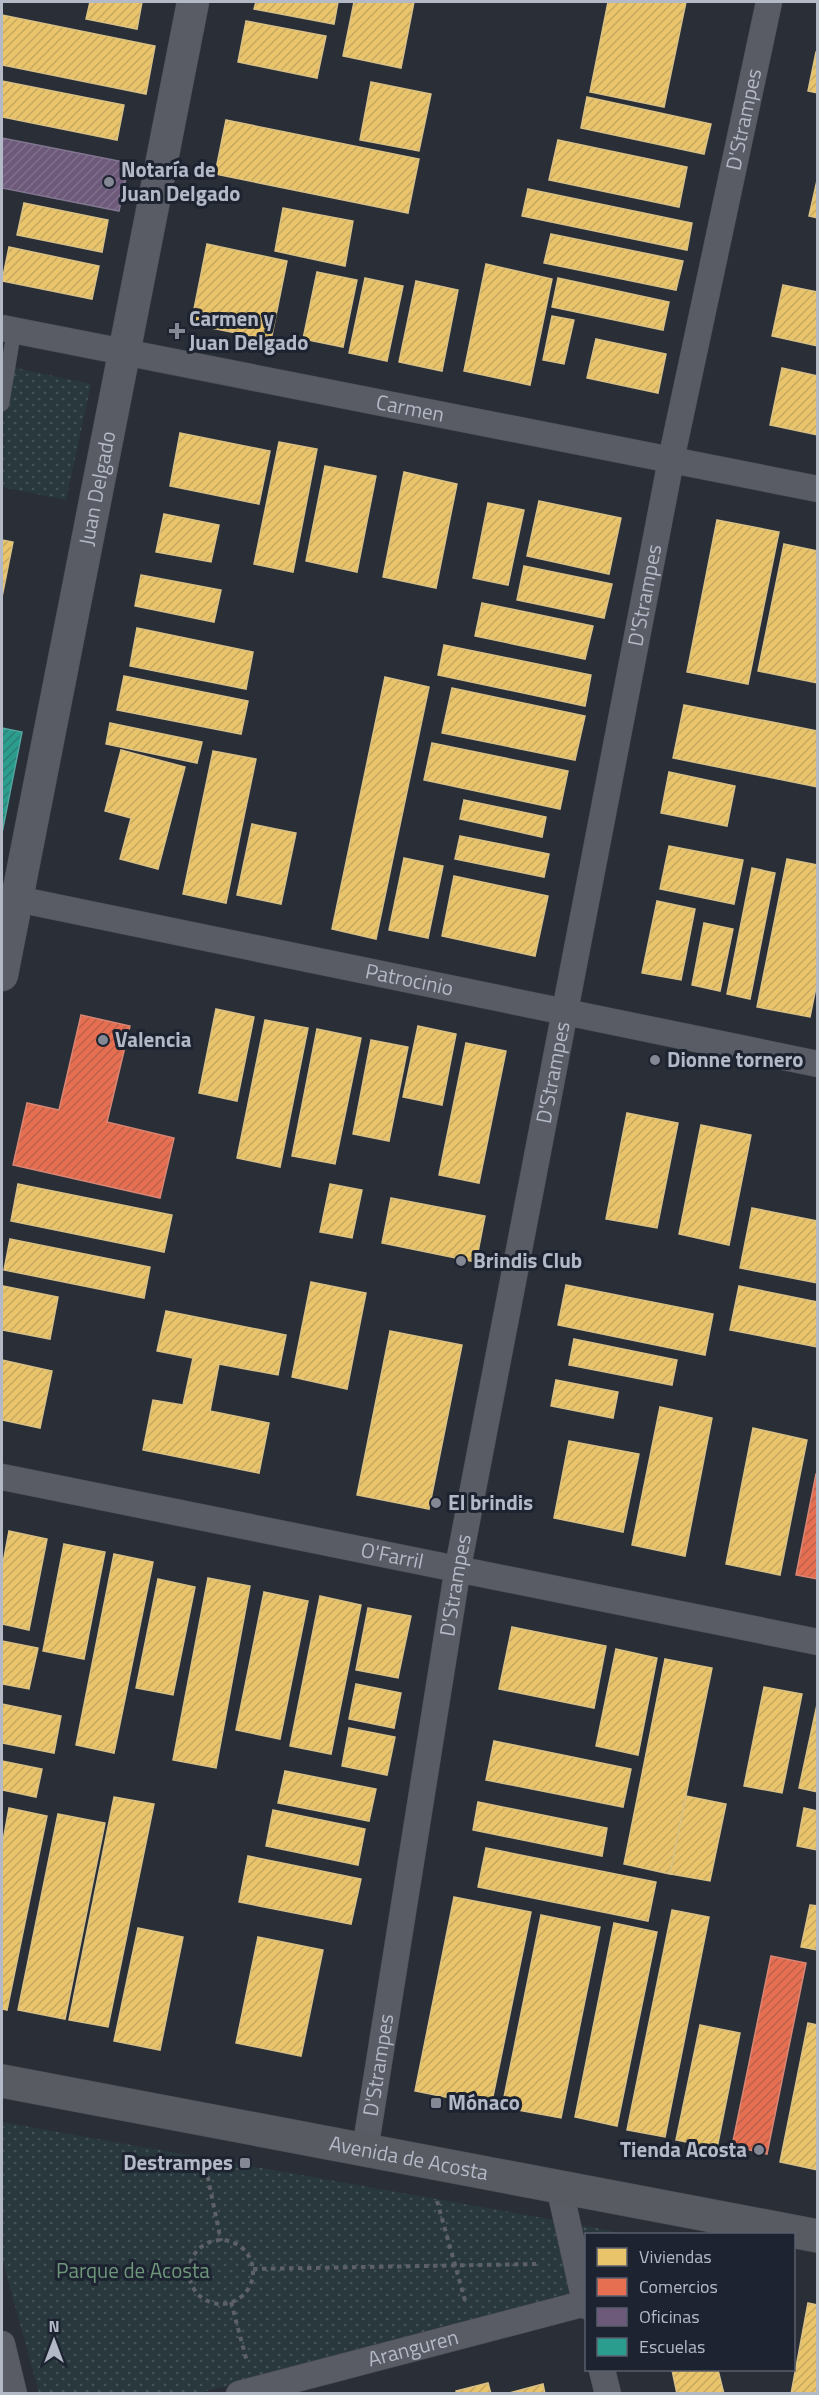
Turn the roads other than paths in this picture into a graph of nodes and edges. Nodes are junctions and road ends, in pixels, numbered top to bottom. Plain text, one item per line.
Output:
1 (193, 2) edge
2 (770, 2) edge
3 (8, 329) edge
4 (123, 352) junction
5 (2, 404) edge
6 (671, 460) junction
7 (818, 489) edge
8 (9, 898) edge
9 (2, 975) edge
10 (564, 1011) junction
11 (818, 1064) edge
12 (2, 1477) edge
13 (458, 1568) junction
14 (818, 1641) edge
15 (2, 2081) edge
16 (365, 2150) junction
17 (559, 2186) junction
18 (818, 2235) edge
19 (818, 2243) edge
20 (795, 2250) edge
21 (585, 2300) edge
22 (585, 2304) edge
23 (2, 2344) edge
24 (602, 2371) edge
25 (14, 2394) edge
26 (239, 2394) edge
27 (608, 2394) edge

1 - 4 street, Juan Delgado
2 - 6 street, D'Strampes
3 - 4 street, Carmen
3 - 5 lane
4 - 6 street, Carmen
4 - 8 street, Juan Delgado
6 - 7 street, Carmen
6 - 10 street, D'Strampes
8 - 9 street, Juan Delgado
8 - 10 street, Patrocinio
10 - 11 street, Patrocinio
10 - 13 street, D'Strampes
12 - 13 street, O'Farril
13 - 14 street, O'Farril
13 - 16 street, D'Strampes
15 - 16 main road, Avenida de Acosta
16 - 17 main road, Avenida de Acosta
17 - 18 main road, Avenida de Acosta
17 - 21 street
19 - 20 street
22 - 26 street, Aranguren
23 - 25 street
24 - 27 street

